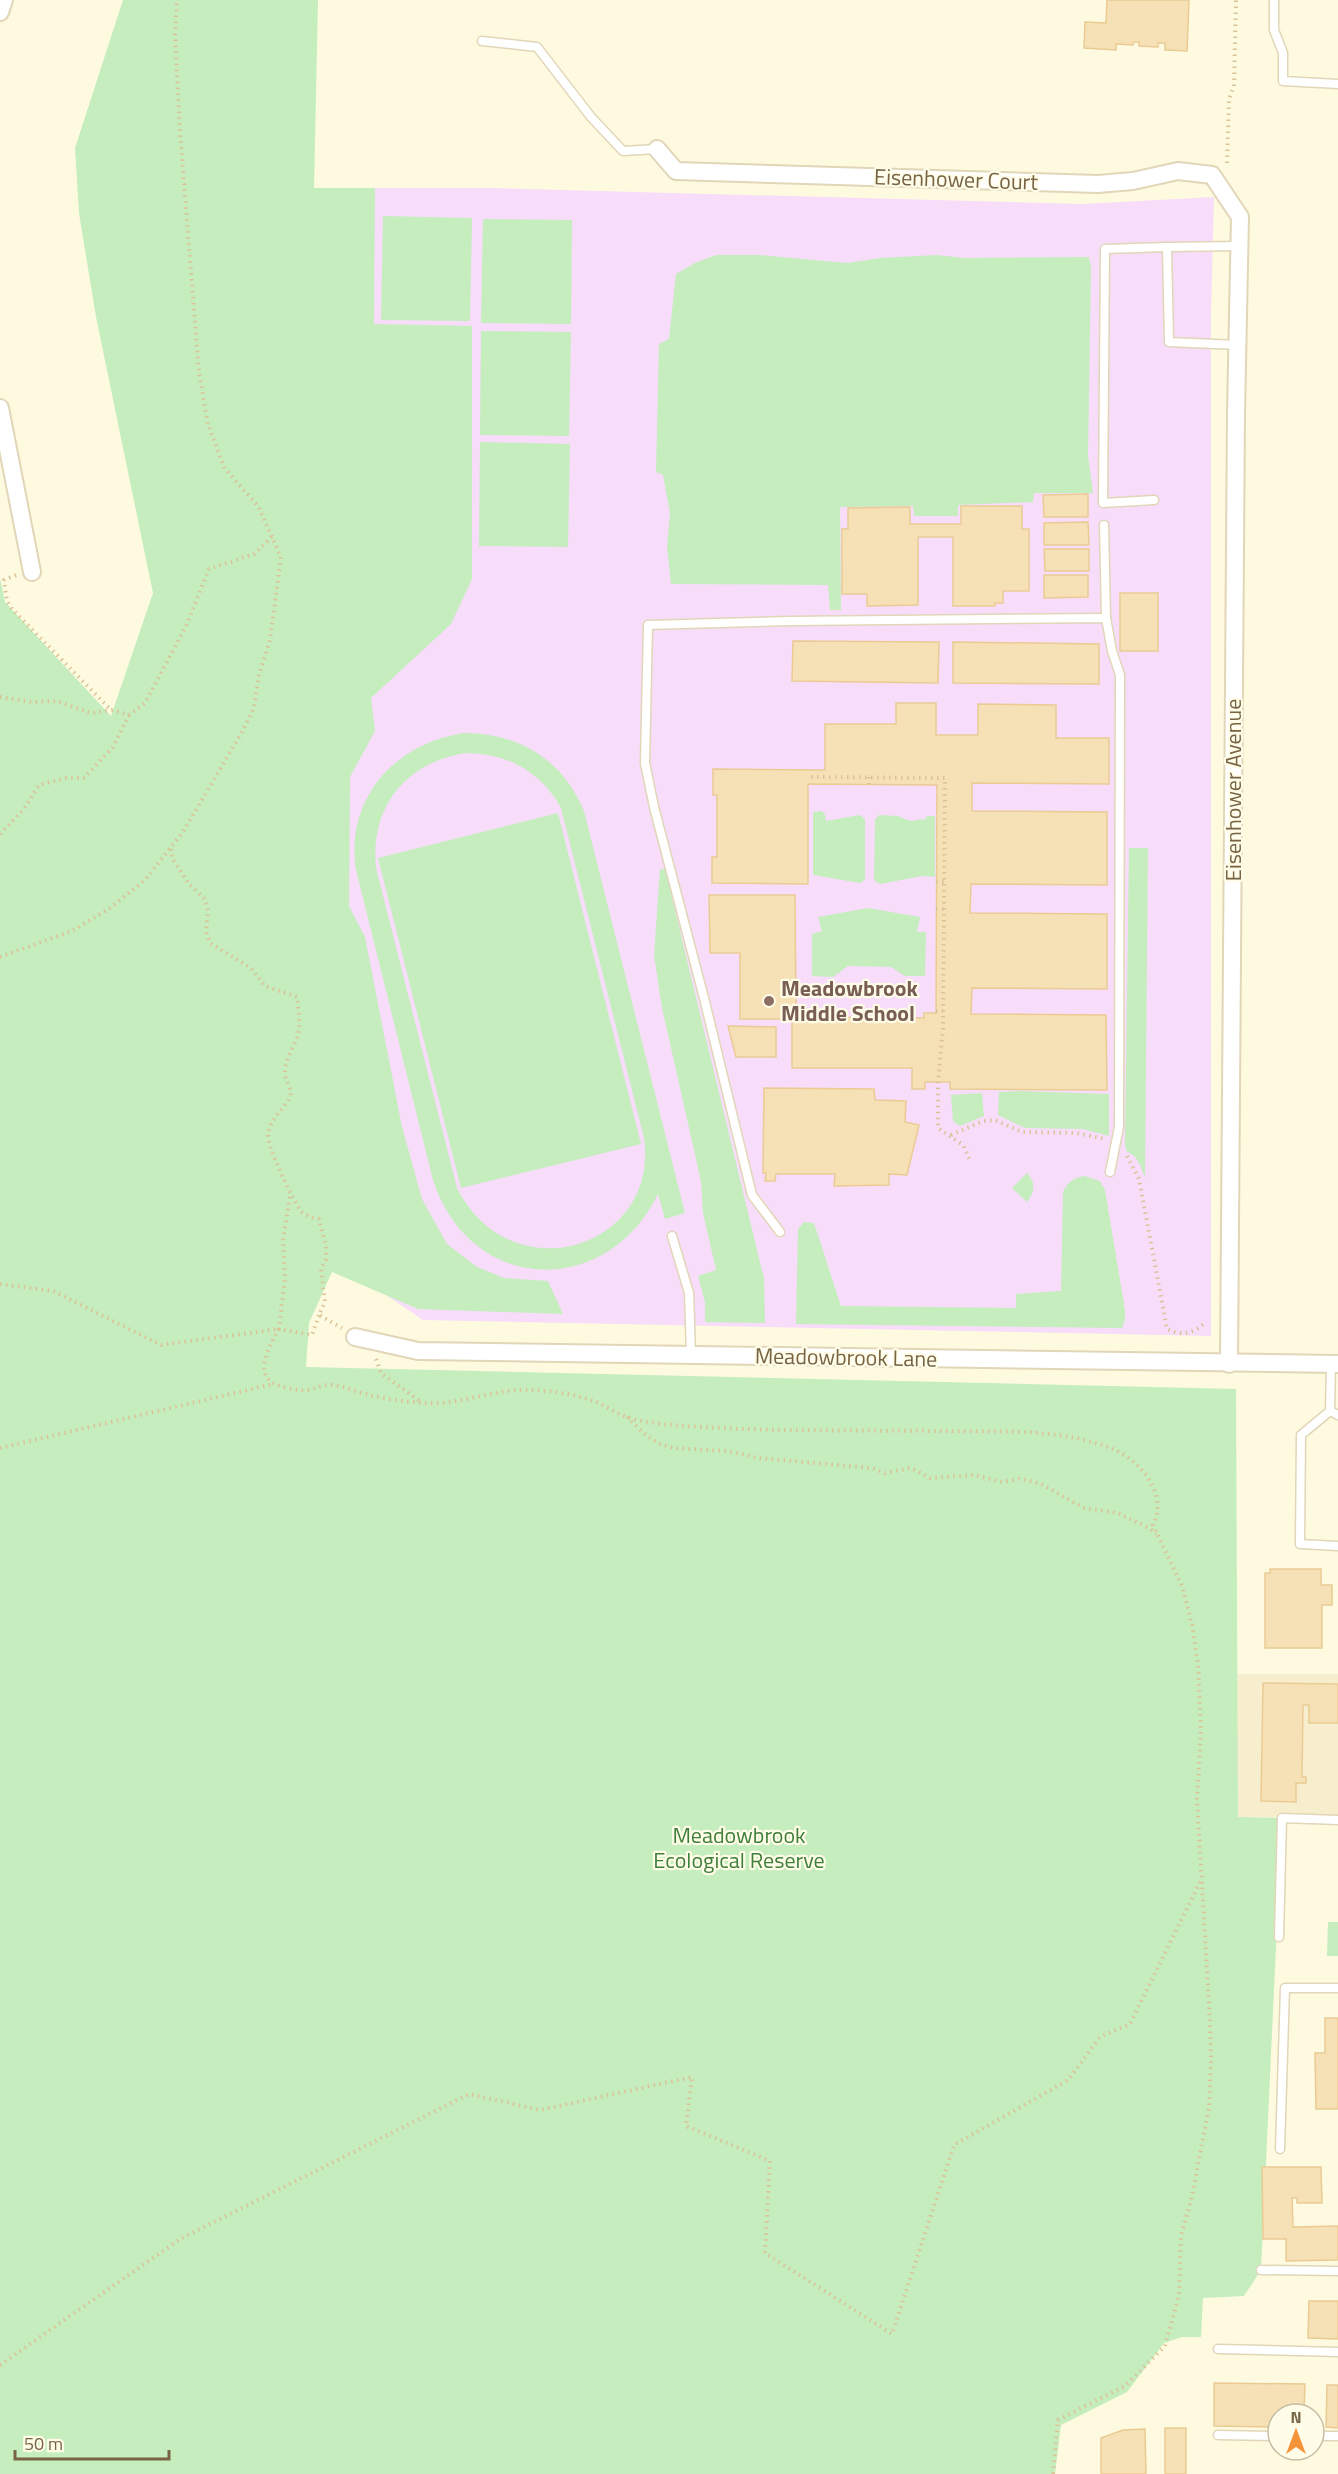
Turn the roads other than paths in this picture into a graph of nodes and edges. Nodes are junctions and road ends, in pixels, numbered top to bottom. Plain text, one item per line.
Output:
1 (4, 0) edge
2 (1274, 0) edge
3 (0, 12) edge
4 (482, 41) dead end
5 (1338, 84) edge
6 (657, 149) joint
7 (1240, 217) joint
8 (1240, 246) junction
9 (1167, 247) junction
10 (1238, 345) junction
11 (0, 408) edge
12 (2, 430) edge
13 (1154, 500) dead end
14 (1104, 525) dead end
15 (32, 572) road end
16 (1106, 618) junction
17 (1110, 1172) dead end
18 (780, 1232) dead end
19 (672, 1236) dead end
20 (357, 1337) road end
21 (691, 1355) junction
22 (1229, 1364) junction
23 (1334, 1364) edge
24 (1334, 1413) edge
25 (1338, 1546) edge
26 (1338, 1820) edge
27 (1279, 1937) dead end
28 (1338, 1988) edge
29 (1280, 2149) dead end
30 (1261, 2270) dead end
31 (1338, 2271) edge
32 (1218, 2349) dead end
33 (1338, 2352) edge
34 (1218, 2435) dead end
35 (1266, 2436) edge

1 - 3 street
2 - 5 lane
4 - 6 lane
6 - 7 street, Eisenhower Court
7 - 8 street, Eisenhower Avenue
8 - 9 lane
8 - 10 street, Eisenhower Avenue
9 - 10 lane
9 - 13 lane
10 - 22 street, Eisenhower Avenue
11 - 12 street
12 - 15 street
14 - 16 lane
16 - 17 lane
16 - 18 lane
19 - 21 lane
20 - 21 street, Meadowbrook Lane
21 - 22 street, Meadowbrook Lane
22 - 23 street, Meadowbrook Lane
23 - 24 lane
24 - 25 lane
26 - 27 lane
28 - 29 lane
30 - 31 lane
32 - 33 lane
34 - 35 lane

